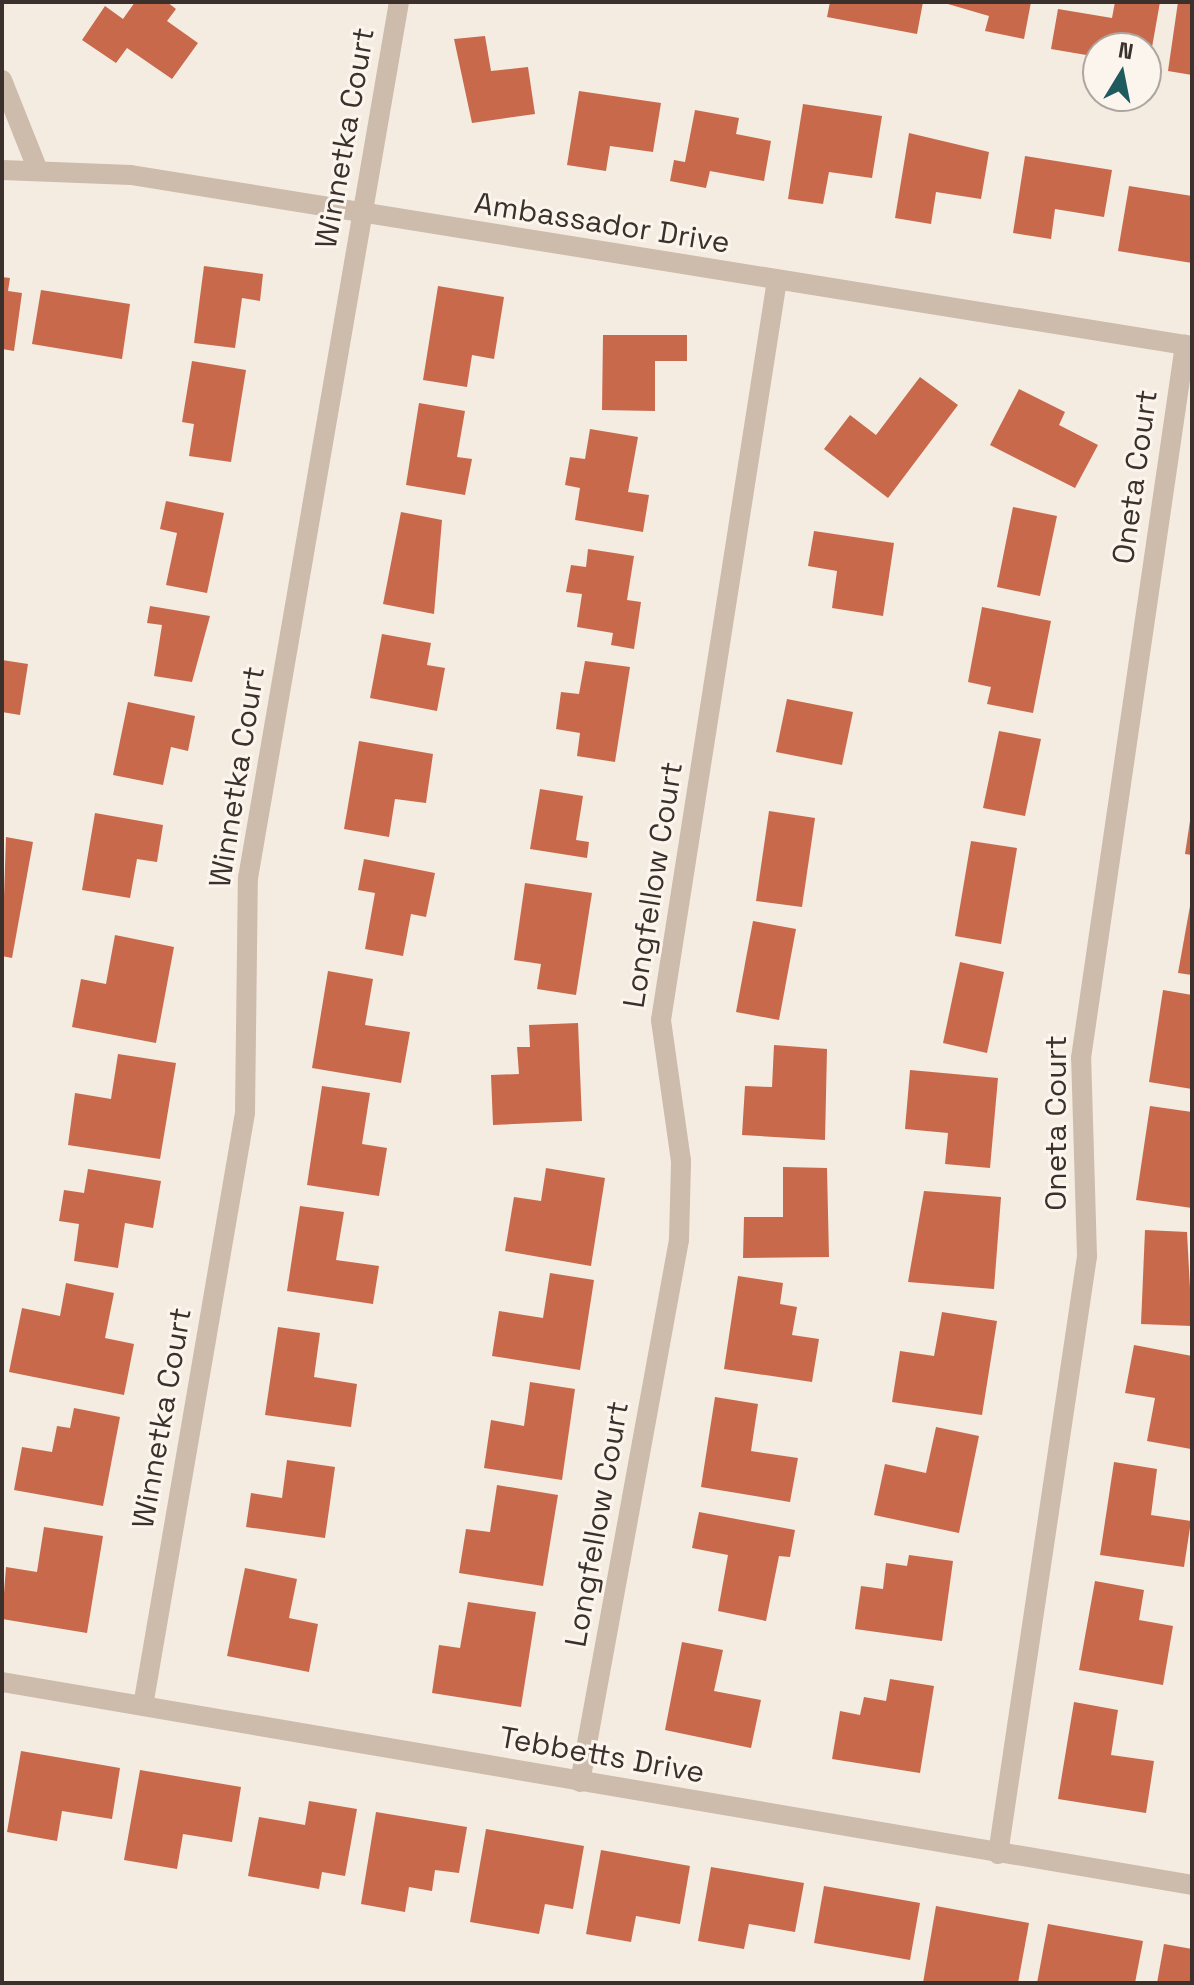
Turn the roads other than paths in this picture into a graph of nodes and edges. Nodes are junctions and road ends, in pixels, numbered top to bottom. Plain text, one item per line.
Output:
1 (399, 2) edge
2 (2, 80) edge
3 (37, 168) junction
4 (2, 170) edge
5 (362, 216) junction
6 (777, 280) junction
7 (1188, 346) edge
8 (2, 1682) edge
9 (143, 1706) junction
10 (580, 1782) junction
11 (998, 1854) junction
12 (1192, 1885) edge

1 - 5 street, Winnetka Court
2 - 3 street
3 - 4 street, Ambassador Drive
3 - 5 street, Ambassador Drive
5 - 6 street, Ambassador Drive
5 - 9 street, Winnetka Court
6 - 7 street, Ambassador Drive
6 - 10 street, Longfellow Court
7 - 11 street, Oneta Court
8 - 9 street, Tebbetts Drive
9 - 10 street, Tebbetts Drive
10 - 11 street, Tebbetts Drive
11 - 12 street, Tebbetts Drive

